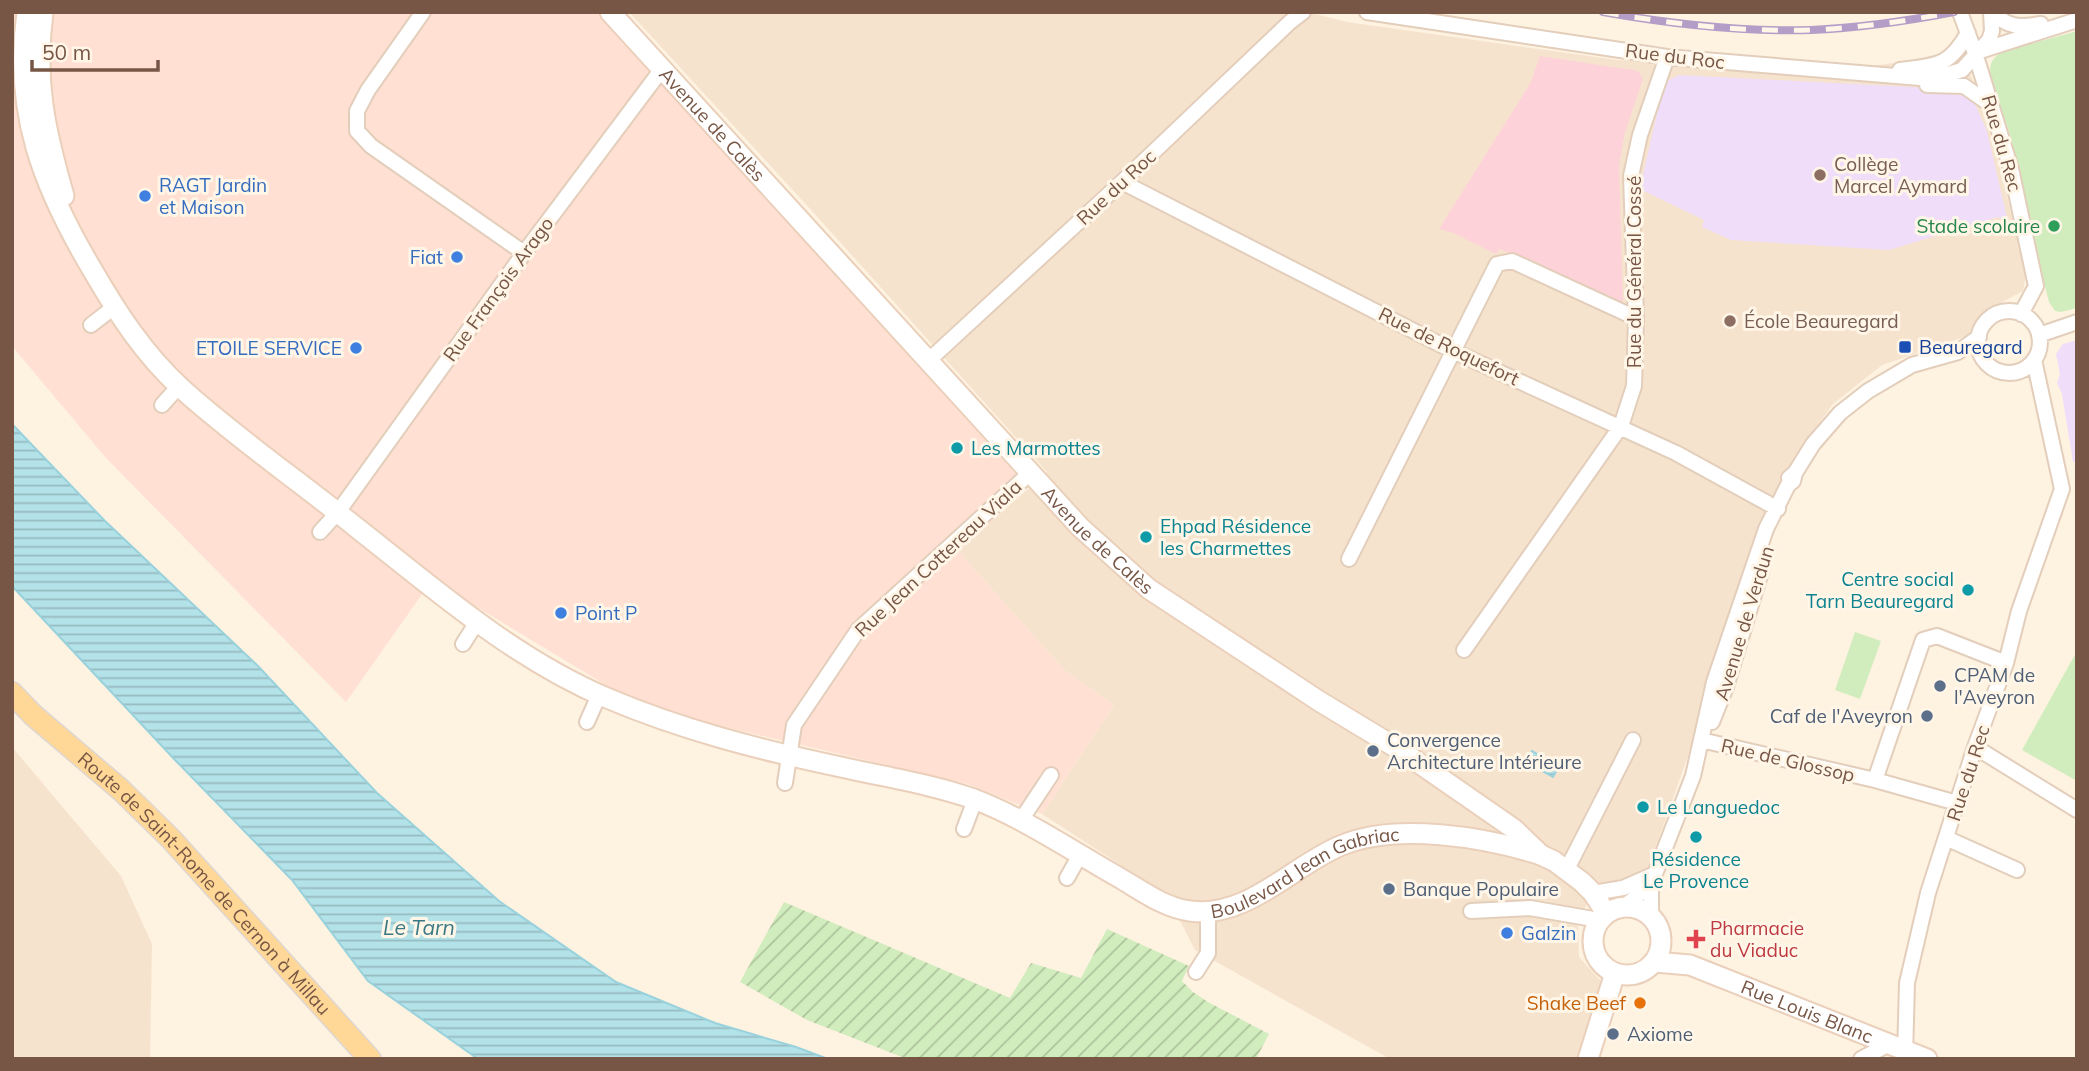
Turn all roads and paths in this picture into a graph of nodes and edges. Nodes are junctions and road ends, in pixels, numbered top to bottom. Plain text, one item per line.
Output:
1 (27, 12) edge
2 (35, 12) edge
3 (43, 12) edge
4 (423, 12) edge
5 (610, 12) edge
6 (1303, 12) edge
7 (1367, 12) edge
8 (1960, 12) edge
9 (1993, 12) edge
10 (2077, 19) edge
11 (1968, 33) junction
12 (22, 34) edge
13 (1975, 53) junction
14 (1667, 57) junction
15 (663, 69) junction
16 (1875, 74) junction
17 (1991, 104) junction
18 (45, 126) junction
19 (1122, 182) junction
20 (524, 253) junction
21 (87, 263) junction
22 (114, 307) junction
23 (2021, 314) junction
24 (1636, 318) junction
25 (2077, 322) edge
26 (91, 325) dead end
27 (2039, 335) junction
28 (1979, 337) junction
29 (1453, 351) junction
30 (1958, 352) junction
31 (1984, 359) junction
32 (2034, 360) junction
33 (929, 361) junction
34 (2018, 371) junction
35 (2037, 379) junction
36 (179, 386) junction
37 (162, 405) dead end
38 (1621, 426) junction
39 (1031, 472) junction
40 (1778, 509) junction
41 (338, 512) junction
42 (320, 531) dead end
43 (1349, 559) dead end
44 (477, 622) junction
45 (463, 644) dead end
46 (1464, 650) dead end
47 (2006, 663) junction
48 (12, 693) edge
49 (599, 695) junction
50 (12, 705) edge
51 (33, 715) junction
52 (587, 722) dead end
53 (1702, 737) junction
54 (1633, 740) dead end
55 (1975, 747) junction
56 (789, 756) junction
57 (1051, 775) dead end
58 (1875, 780) junction
59 (785, 783) dead end
60 (975, 800) junction
61 (1957, 803) junction
62 (2077, 810) edge
63 (1021, 820) junction
64 (964, 829) dead end
65 (1946, 838) junction
66 (1080, 855) junction
67 (1541, 855) junction
68 (1567, 869) junction
69 (2017, 870) dead end
70 (1067, 878) dead end
71 (1653, 879) junction
72 (1593, 893) junction
73 (1471, 911) dead end
74 (1208, 912) junction
75 (1610, 913) junction
76 (1651, 916) junction
77 (1662, 941) junction
78 (1655, 962) junction
79 (1686, 963) junction
80 (1196, 972) dead end
81 (1615, 973) junction
82 (1900, 1051) edge
83 (370, 1059) edge
84 (1588, 1059) edge
85 (1861, 1059) edge
86 (1927, 1059) edge

1 - 12 main road, Boulevard Jean Gabriac
2 - 12 street, Boulevard Jean Gabriac
3 - 18 main road, Boulevard Jean Gabriac
4 - 20 street
5 - 15 main road, Avenue de Calès
6 - 19 street, Rue du Roc
7 - 14 street, Rue du Roc
8 - 11 street, Rue du Rec
9 - 10 street
9 - 13 street
10 - 13 street
11 - 13 street, Rue du Rec
11 - 16 street
12 - 18 street, Boulevard Jean Gabriac
12 - 21 main road, Boulevard Jean Gabriac
13 - 16 street, Rue du Roc
13 - 17 street, Rue du Rec
14 - 16 street, Rue du Roc
14 - 24 street, Rue du Général Cossé
15 - 20 street, Rue François Arago
15 - 33 main road, Avenue de Calès
16 - 17 street
17 - 23 street, Rue du Rec
18 - 21 main road, Boulevard Jean Gabriac
19 - 29 street, Rue de Roquefort
19 - 33 street, Rue du Roc
20 - 41 street, Rue François Arago
21 - 22 main road, Boulevard Jean Gabriac
22 - 26 street
22 - 36 main road, Boulevard Jean Gabriac
23 - 27 street
23 - 28 street
24 - 29 street
24 - 38 street, Rue du Général Cossé
25 - 27 street
27 - 32 street
28 - 30 street, Avenue de Verdun
28 - 31 street
29 - 38 street, Rue de Roquefort
29 - 43 street
30 - 31 street
30 - 40 street, Avenue de Verdun
31 - 34 street
32 - 34 street
32 - 35 street, Rue du Rec
33 - 39 main road, Avenue de Calès
34 - 35 street
35 - 47 street, Rue du Rec
36 - 37 street
36 - 41 main road, Boulevard Jean Gabriac
38 - 40 street, Rue de Roquefort
38 - 46 street, Rue du Général Cossé
39 - 56 street, Rue Jean Cottereau Viala
39 - 67 main road, Avenue de Calès
40 - 53 street, Avenue de Verdun
41 - 42 street
41 - 44 main road, Boulevard Jean Gabriac
44 - 45 street
44 - 49 main road, Boulevard Jean Gabriac
47 - 55 street, Rue du Rec
47 - 58 street, Rue de Glossop
48 - 51 main road, Route de Saint-Rome de Cernon à Millau
49 - 52 street
49 - 56 main road, Boulevard Jean Gabriac
50 - 51 main road, Route de Saint-Rome de Cernon à Millau
51 - 83 main road, Route de Saint-Rome de Cernon à Millau
53 - 58 street, Rue de Glossop
53 - 71 street, Avenue de Verdun
54 - 68 street
55 - 61 street, Rue du Rec
55 - 62 street
56 - 59 street
56 - 60 main road, Boulevard Jean Gabriac
57 - 63 street
58 - 61 street, Rue de Glossop
60 - 63 main road, Boulevard Jean Gabriac
60 - 64 street
61 - 65 street, Rue du Rec
63 - 66 main road, Boulevard Jean Gabriac
65 - 69 street
65 - 82 street, Rue du Rec
66 - 70 street
66 - 74 main road, Boulevard Jean Gabriac
67 - 68 main road, Avenue de Calès
67 - 74 main road, Boulevard Jean Gabriac
68 - 72 main road, Avenue de Calès
71 - 72 street
71 - 75 street, Avenue de Verdun
71 - 76 street, Avenue de Verdun
72 - 75 main road, Avenue de Calès
73 - 75 street
74 - 80 street
75 - 76 main road
75 - 81 main road
76 - 77 main road
77 - 78 main road
77 - 79 main road, Rue Louis Blanc
78 - 79 main road, Rue Louis Blanc
78 - 81 main road
79 - 82 main road, Rue Louis Blanc
81 - 84 main road
82 - 85 street
82 - 86 main road, Rue Louis Blanc

